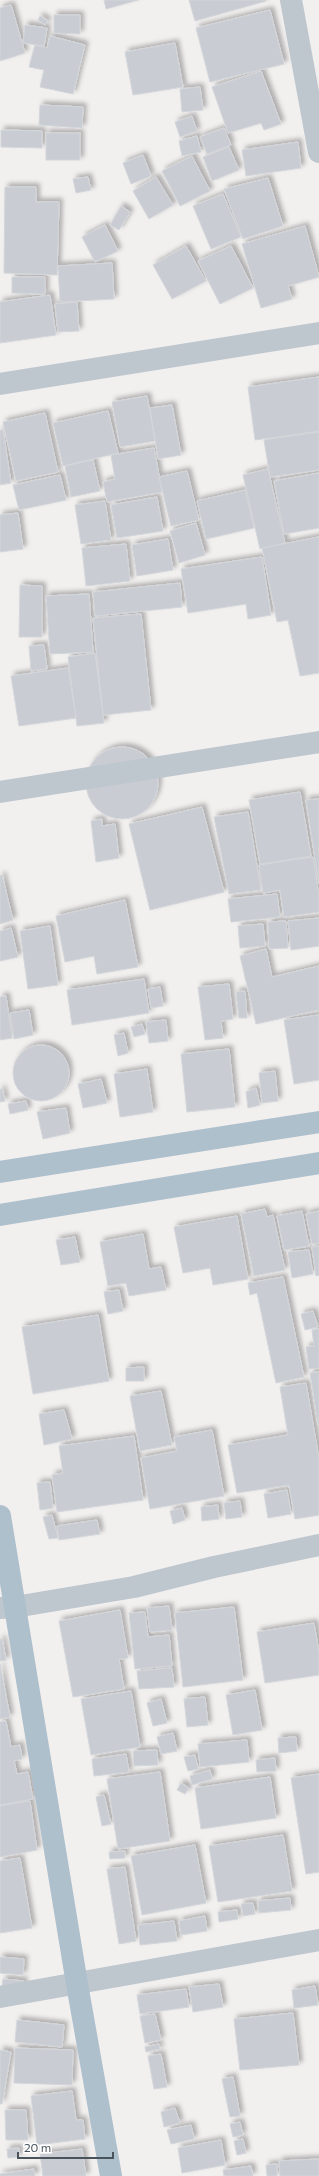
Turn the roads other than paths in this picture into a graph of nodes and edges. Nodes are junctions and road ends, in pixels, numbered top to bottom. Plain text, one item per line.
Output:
1 (291, 0) edge
2 (319, 152) edge
3 (319, 333) edge
4 (0, 384) edge
5 (319, 742) edge
6 (0, 792) edge
7 (319, 1122) edge
8 (319, 1163) edge
9 (0, 1172) edge
10 (0, 1215) edge
11 (0, 1516) edge
12 (319, 1546) edge
13 (8, 1608) edge
14 (319, 1940) edge
15 (76, 1984) junction
16 (0, 1997) edge
17 (111, 2176) edge

1 - 2 street
3 - 4 street
5 - 6 street
7 - 9 main road
8 - 10 main road
11 - 13 main road
12 - 13 street
13 - 15 main road
14 - 15 street
15 - 16 street
15 - 17 main road

